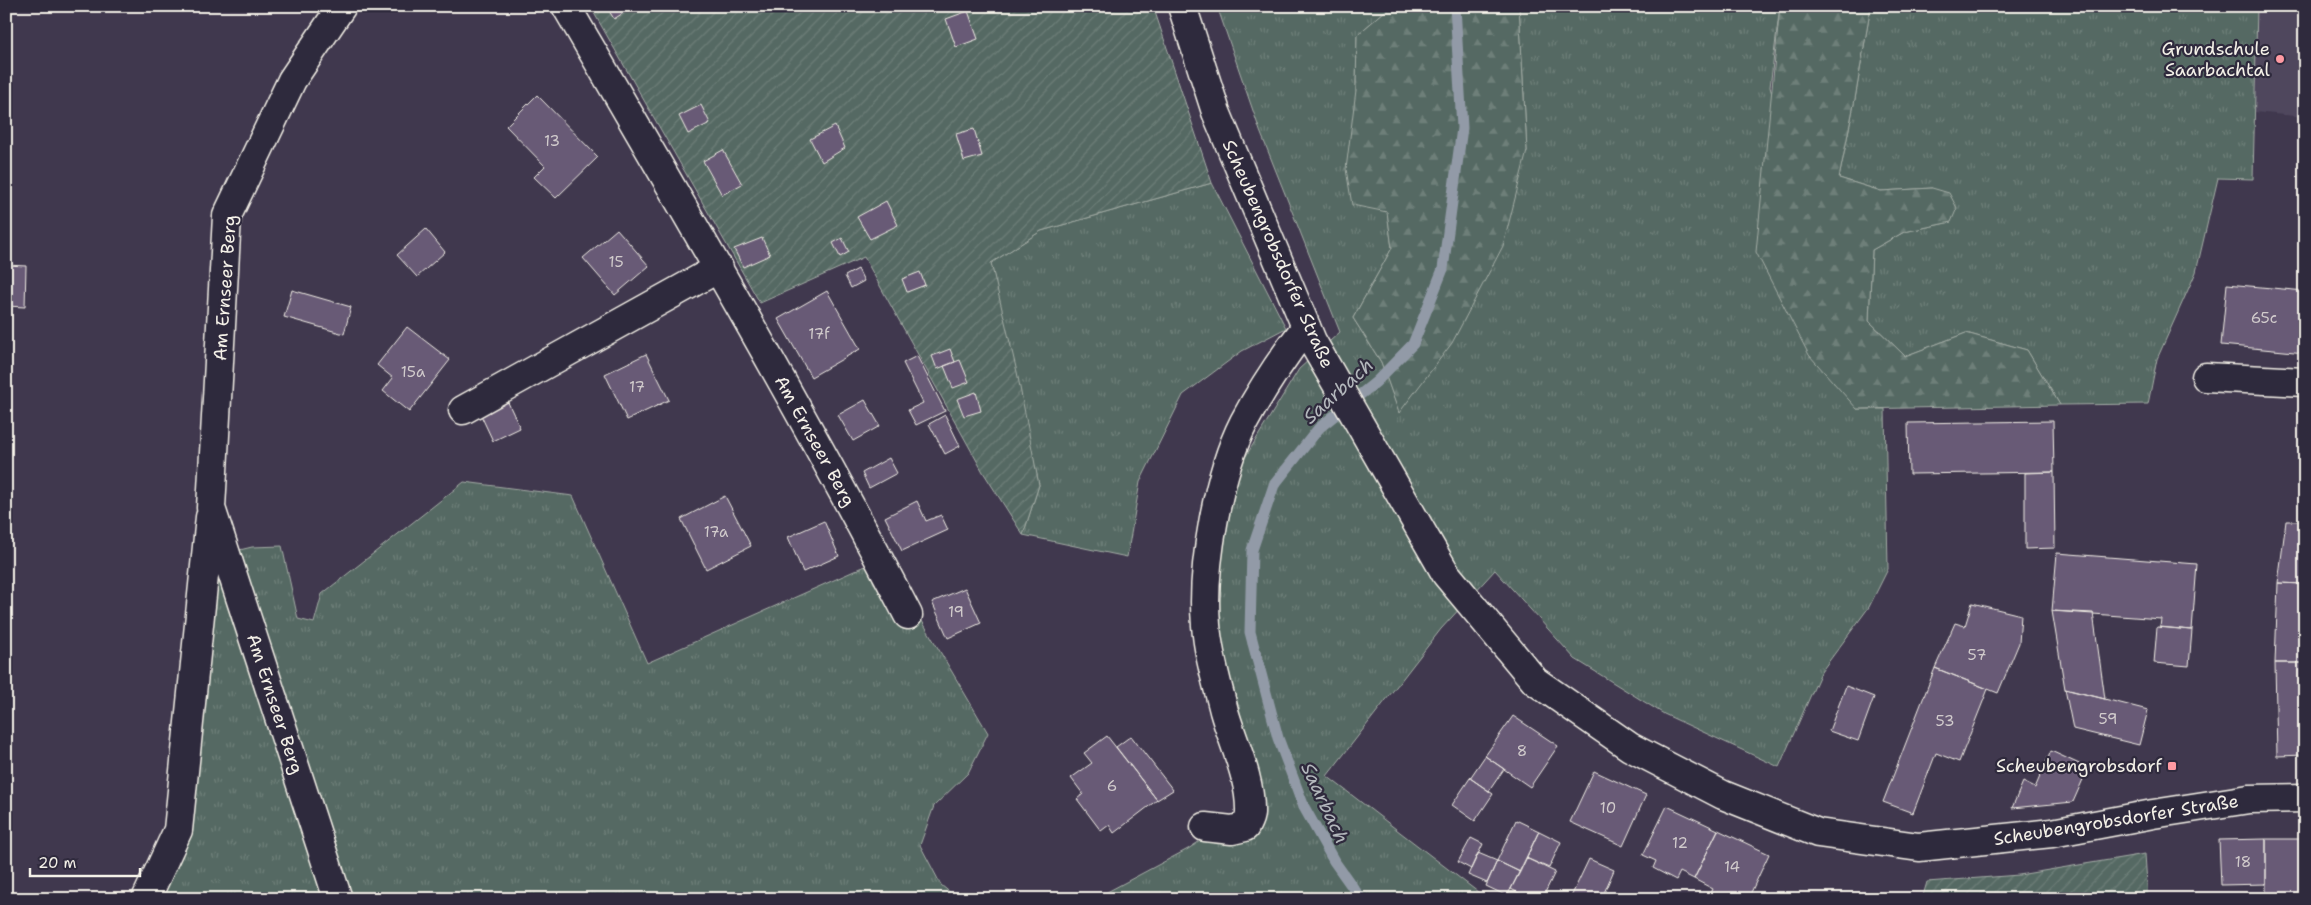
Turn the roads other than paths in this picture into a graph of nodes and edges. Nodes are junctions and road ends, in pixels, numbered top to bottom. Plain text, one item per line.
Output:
1 (342, 6) edge
2 (566, 6) edge
3 (1182, 6) edge
4 (719, 268) junction
5 (1309, 334) junction
6 (2206, 377) dead end
7 (2305, 382) edge
8 (462, 410) dead end
9 (211, 508) junction
10 (908, 615) dead end
11 (2305, 798) edge
12 (1205, 827) dead end
13 (146, 899) edge
14 (338, 899) edge

1 - 9 street, Am Ernseer Berg
2 - 4 street, Am Ernseer Berg
3 - 5 street, Scheubengrobsdorfer Straße
4 - 8 street
4 - 10 street, Am Ernseer Berg
5 - 11 street, Scheubengrobsdorfer Straße
5 - 12 street
6 - 7 street
9 - 13 street, Am Ernseer Berg
9 - 14 street, Am Ernseer Berg

